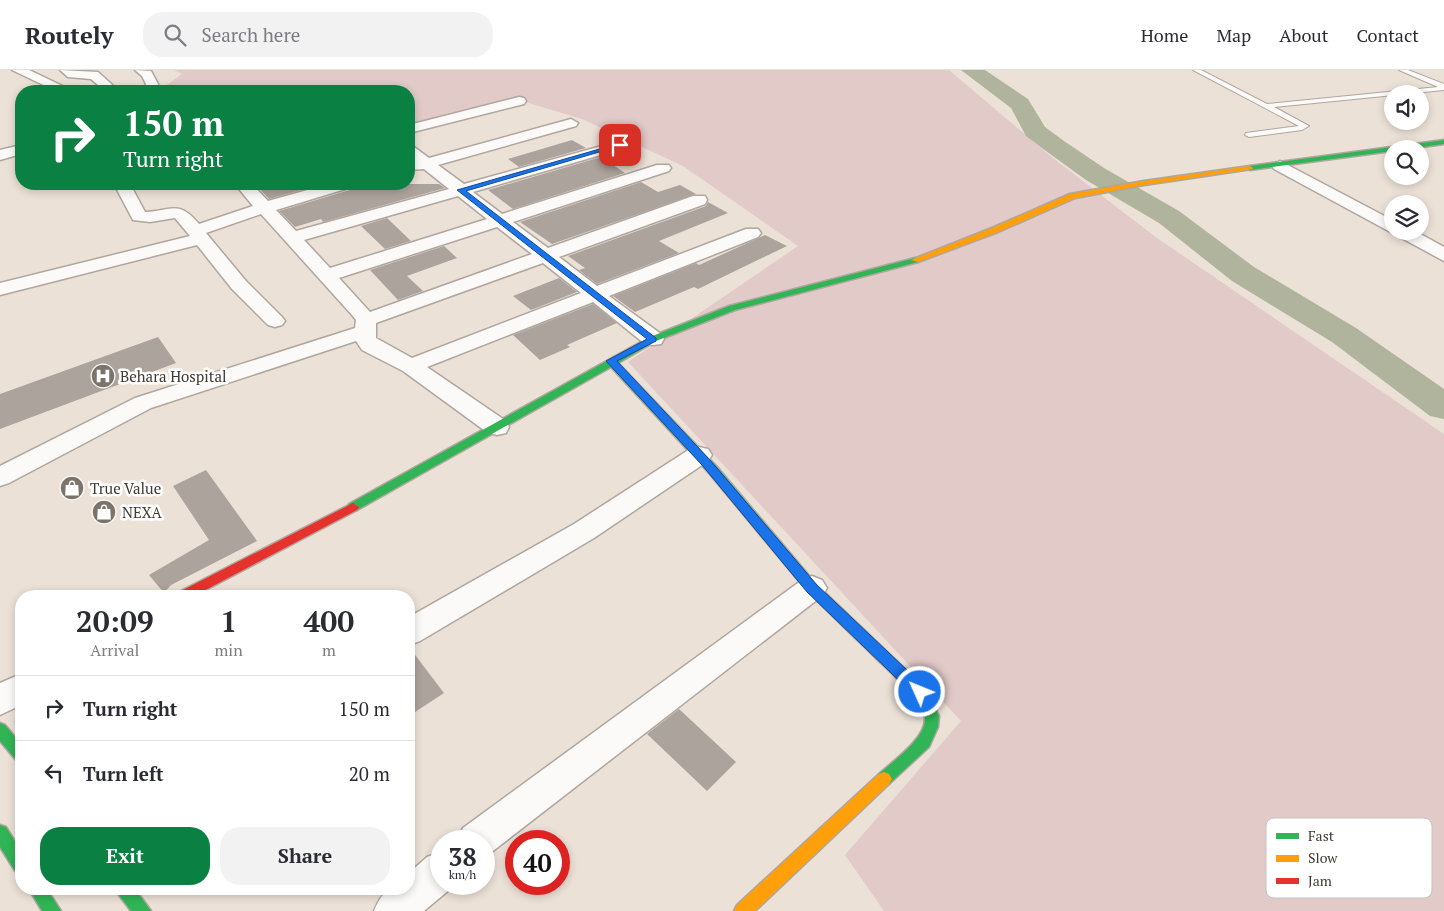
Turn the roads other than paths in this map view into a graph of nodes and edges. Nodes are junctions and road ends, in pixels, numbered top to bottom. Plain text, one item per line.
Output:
1 (18, 70) edge
2 (66, 70) edge
3 (141, 70) edge
4 (1196, 70) edge
5 (1402, 70) edge
6 (52, 85) edge
7 (105, 85) edge
8 (152, 85) edge
9 (1444, 87) edge
10 (519, 101) dead end
11 (1267, 106) junction
12 (571, 123) dead end
13 (415, 127) edge
14 (1249, 135) dead end
15 (1444, 142) edge
16 (620, 145) dead end
17 (15, 151) edge
18 (0, 155) edge
19 (418, 166) edge
20 (1280, 166) junction
21 (663, 168) dead end
22 (125, 190) edge
23 (250, 190) edge
24 (325, 190) edge
25 (460, 190) junction
26 (699, 200) dead end
27 (266, 207) junction
28 (498, 220) junction
29 (1384, 223) edge
30 (752, 233) dead end
31 (198, 235) junction
32 (293, 238) junction
33 (1418, 240) edge
34 (544, 254) junction
35 (1444, 254) edge
36 (326, 276) junction
37 (0, 289) edge
38 (594, 294) junction
39 (275, 321) dead end
40 (365, 326) junction
41 (653, 340) junction
42 (611, 361) junction
43 (411, 366) junction
44 (497, 427) junction
45 (699, 455) junction
46 (0, 476) edge
47 (812, 588) junction
48 (194, 590) edge
49 (415, 629) edge
50 (15, 691) edge
51 (0, 700) edge
52 (0, 730) edge
53 (15, 748) edge
54 (491, 830) edge
55 (0, 833) edge
56 (15, 856) edge
57 (430, 880) edge
58 (415, 893) edge
59 (41, 895) edge
60 (130, 895) edge
61 (413, 895) edge
62 (52, 911) edge
63 (142, 911) edge
64 (394, 911) edge
65 (743, 911) edge

1 - 6 street
2 - 7 street
3 - 8 street
4 - 11 lane
5 - 9 lane
9 - 11 lane
10 - 13 street
11 - 14 lane
12 - 19 street
15 - 20 street
16 - 25 street
17 - 18 street
19 - 25 street
20 - 29 street
20 - 41 street
21 - 28 street
22 - 31 street
23 - 27 street
24 - 27 street
25 - 28 street
25 - 32 street
26 - 34 street
27 - 31 street
27 - 32 street
28 - 34 street
28 - 36 street
30 - 38 street
31 - 37 street
31 - 39 street
32 - 36 street
33 - 35 street
34 - 38 street
34 - 40 street
36 - 40 street
38 - 41 street
38 - 43 street
40 - 43 street
40 - 46 street
41 - 42 street
42 - 44 street
42 - 45 street
43 - 44 street
44 - 48 street
45 - 47 street
45 - 49 street
47 - 54 street
47 - 65 street
50 - 51 street
52 - 53 street
55 - 56 street
57 - 58 street
59 - 62 street
60 - 63 street
61 - 64 street

